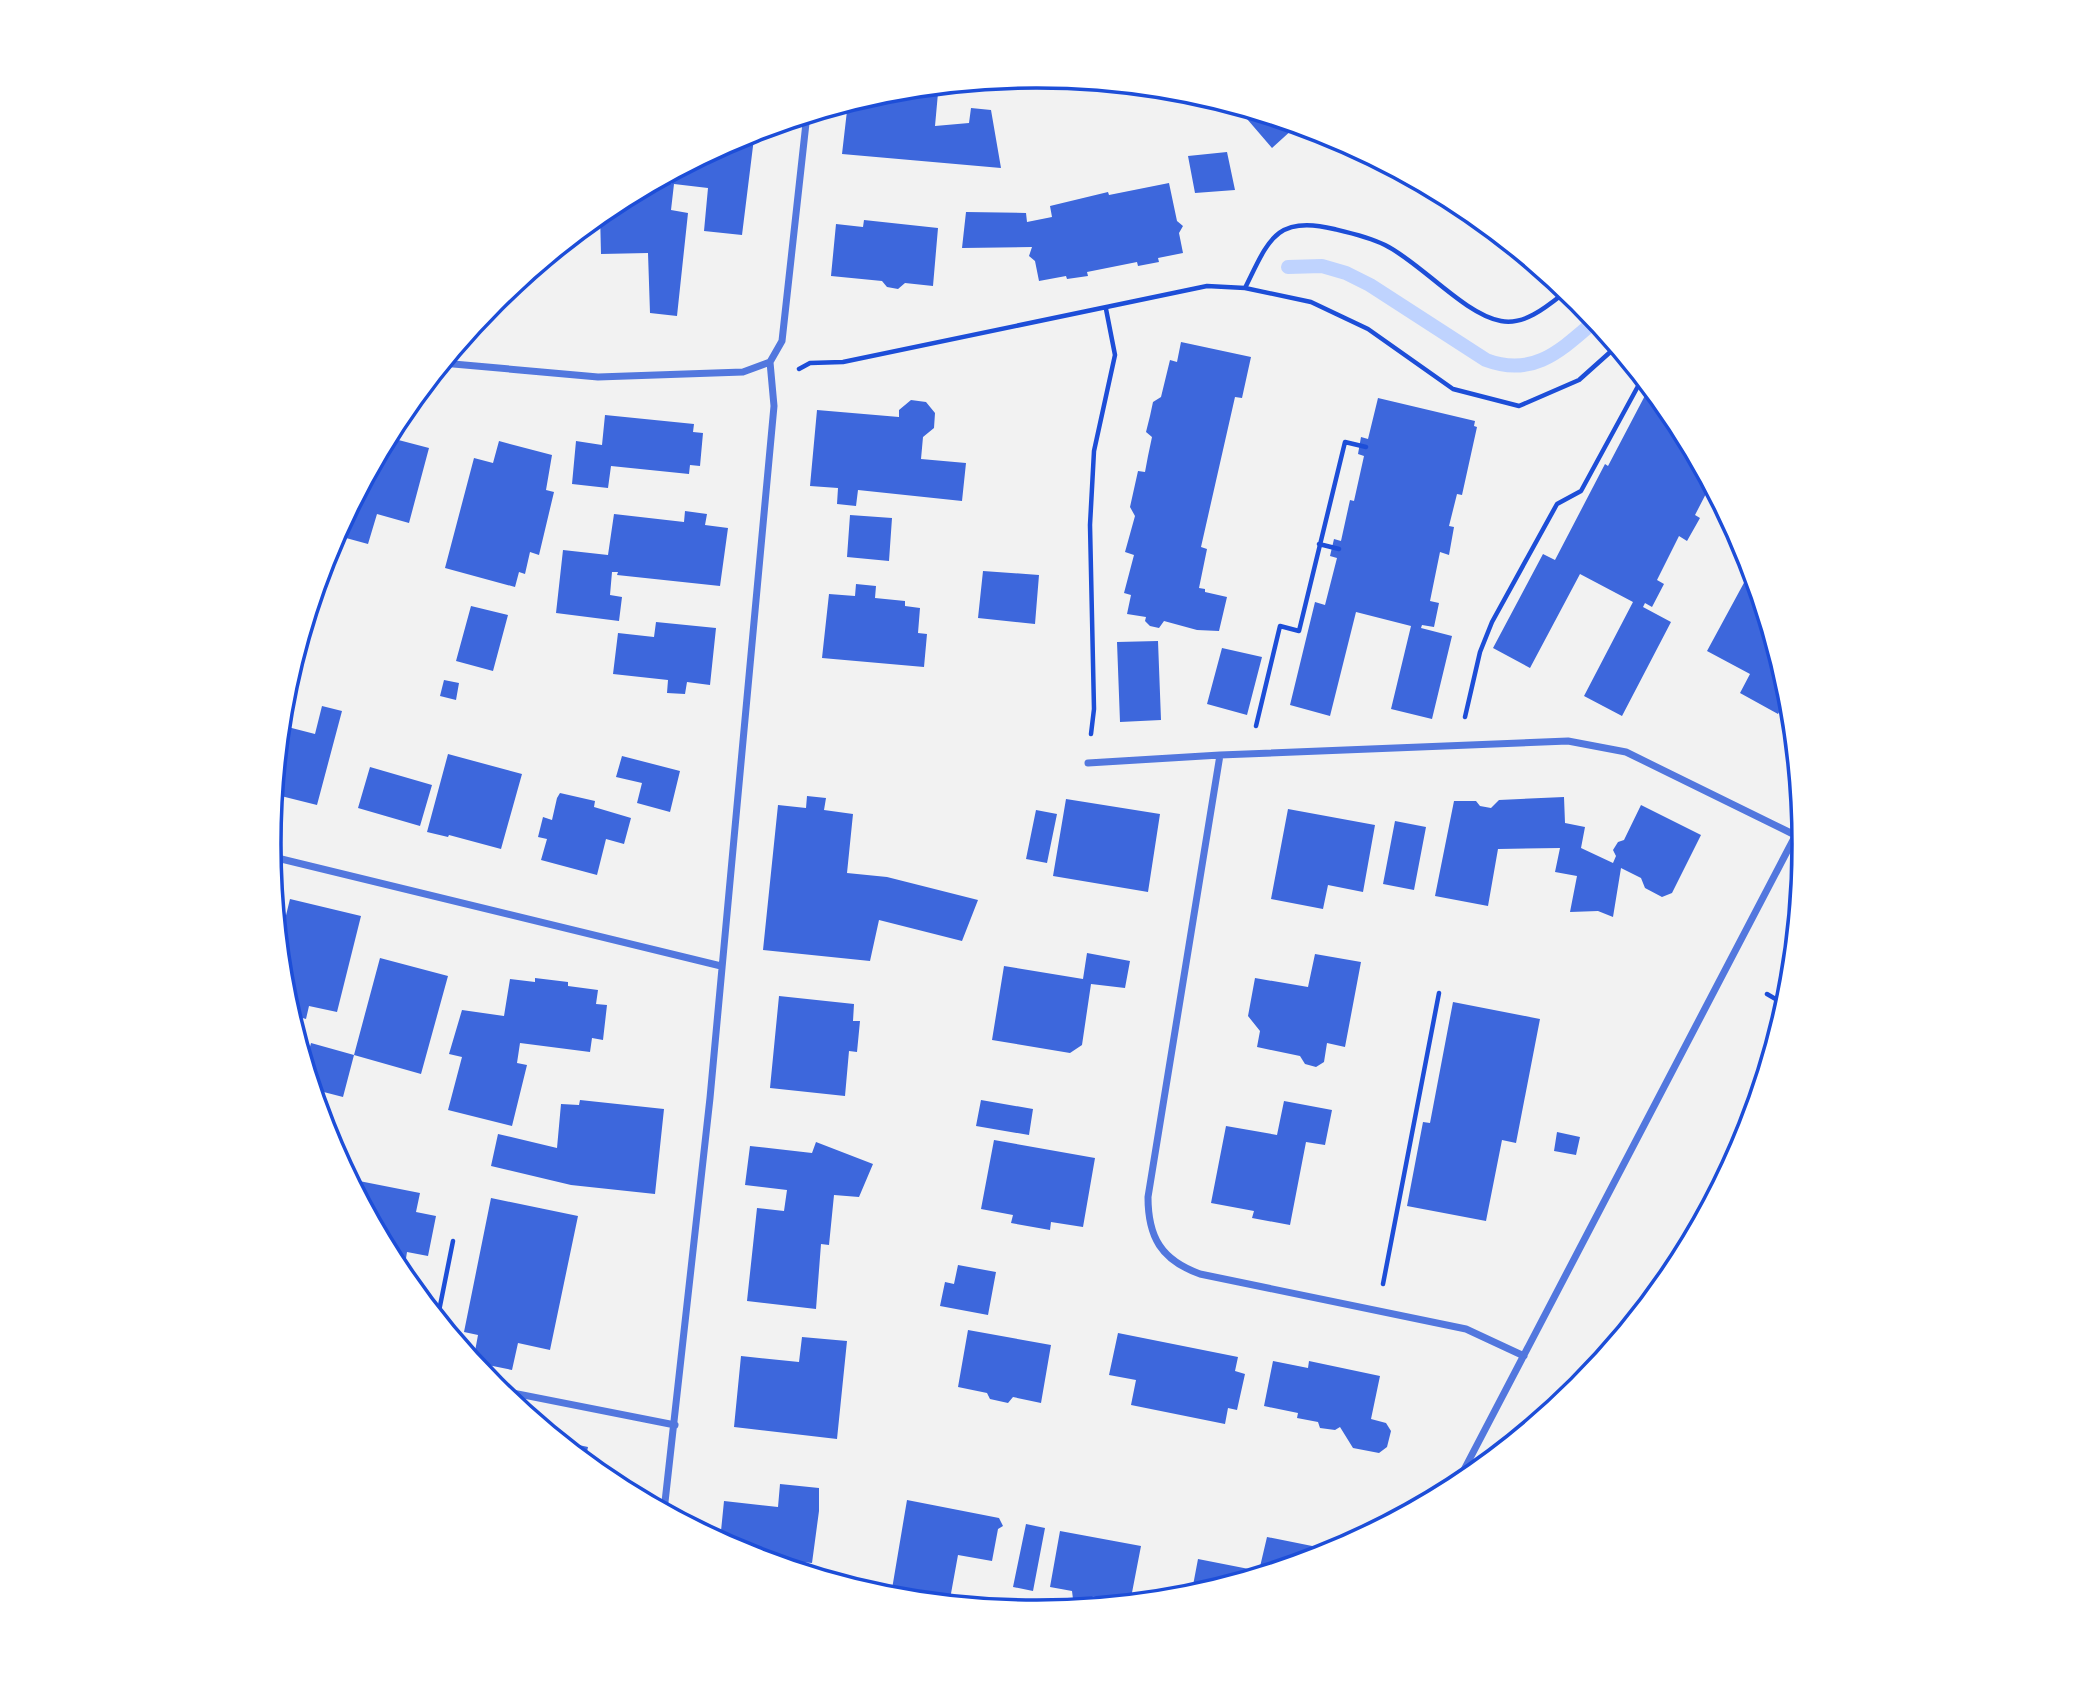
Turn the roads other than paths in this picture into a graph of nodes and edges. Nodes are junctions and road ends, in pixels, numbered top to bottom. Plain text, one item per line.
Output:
1 (806, 124) edge
2 (770, 362) junction
3 (453, 364) edge
4 (1220, 755) junction
5 (1088, 763) road end
6 (1792, 833) edge
7 (1792, 843) edge
8 (281, 859) edge
9 (721, 966) junction
10 (1524, 1356) junction
11 (519, 1394) edge
12 (675, 1425) junction
13 (1467, 1465) edge
14 (665, 1502) edge

1 - 2 street
2 - 3 street
2 - 9 street
4 - 5 street
4 - 6 street
4 - 10 street
7 - 10 street
8 - 9 street
9 - 12 street
10 - 13 street
11 - 12 street
12 - 14 street

